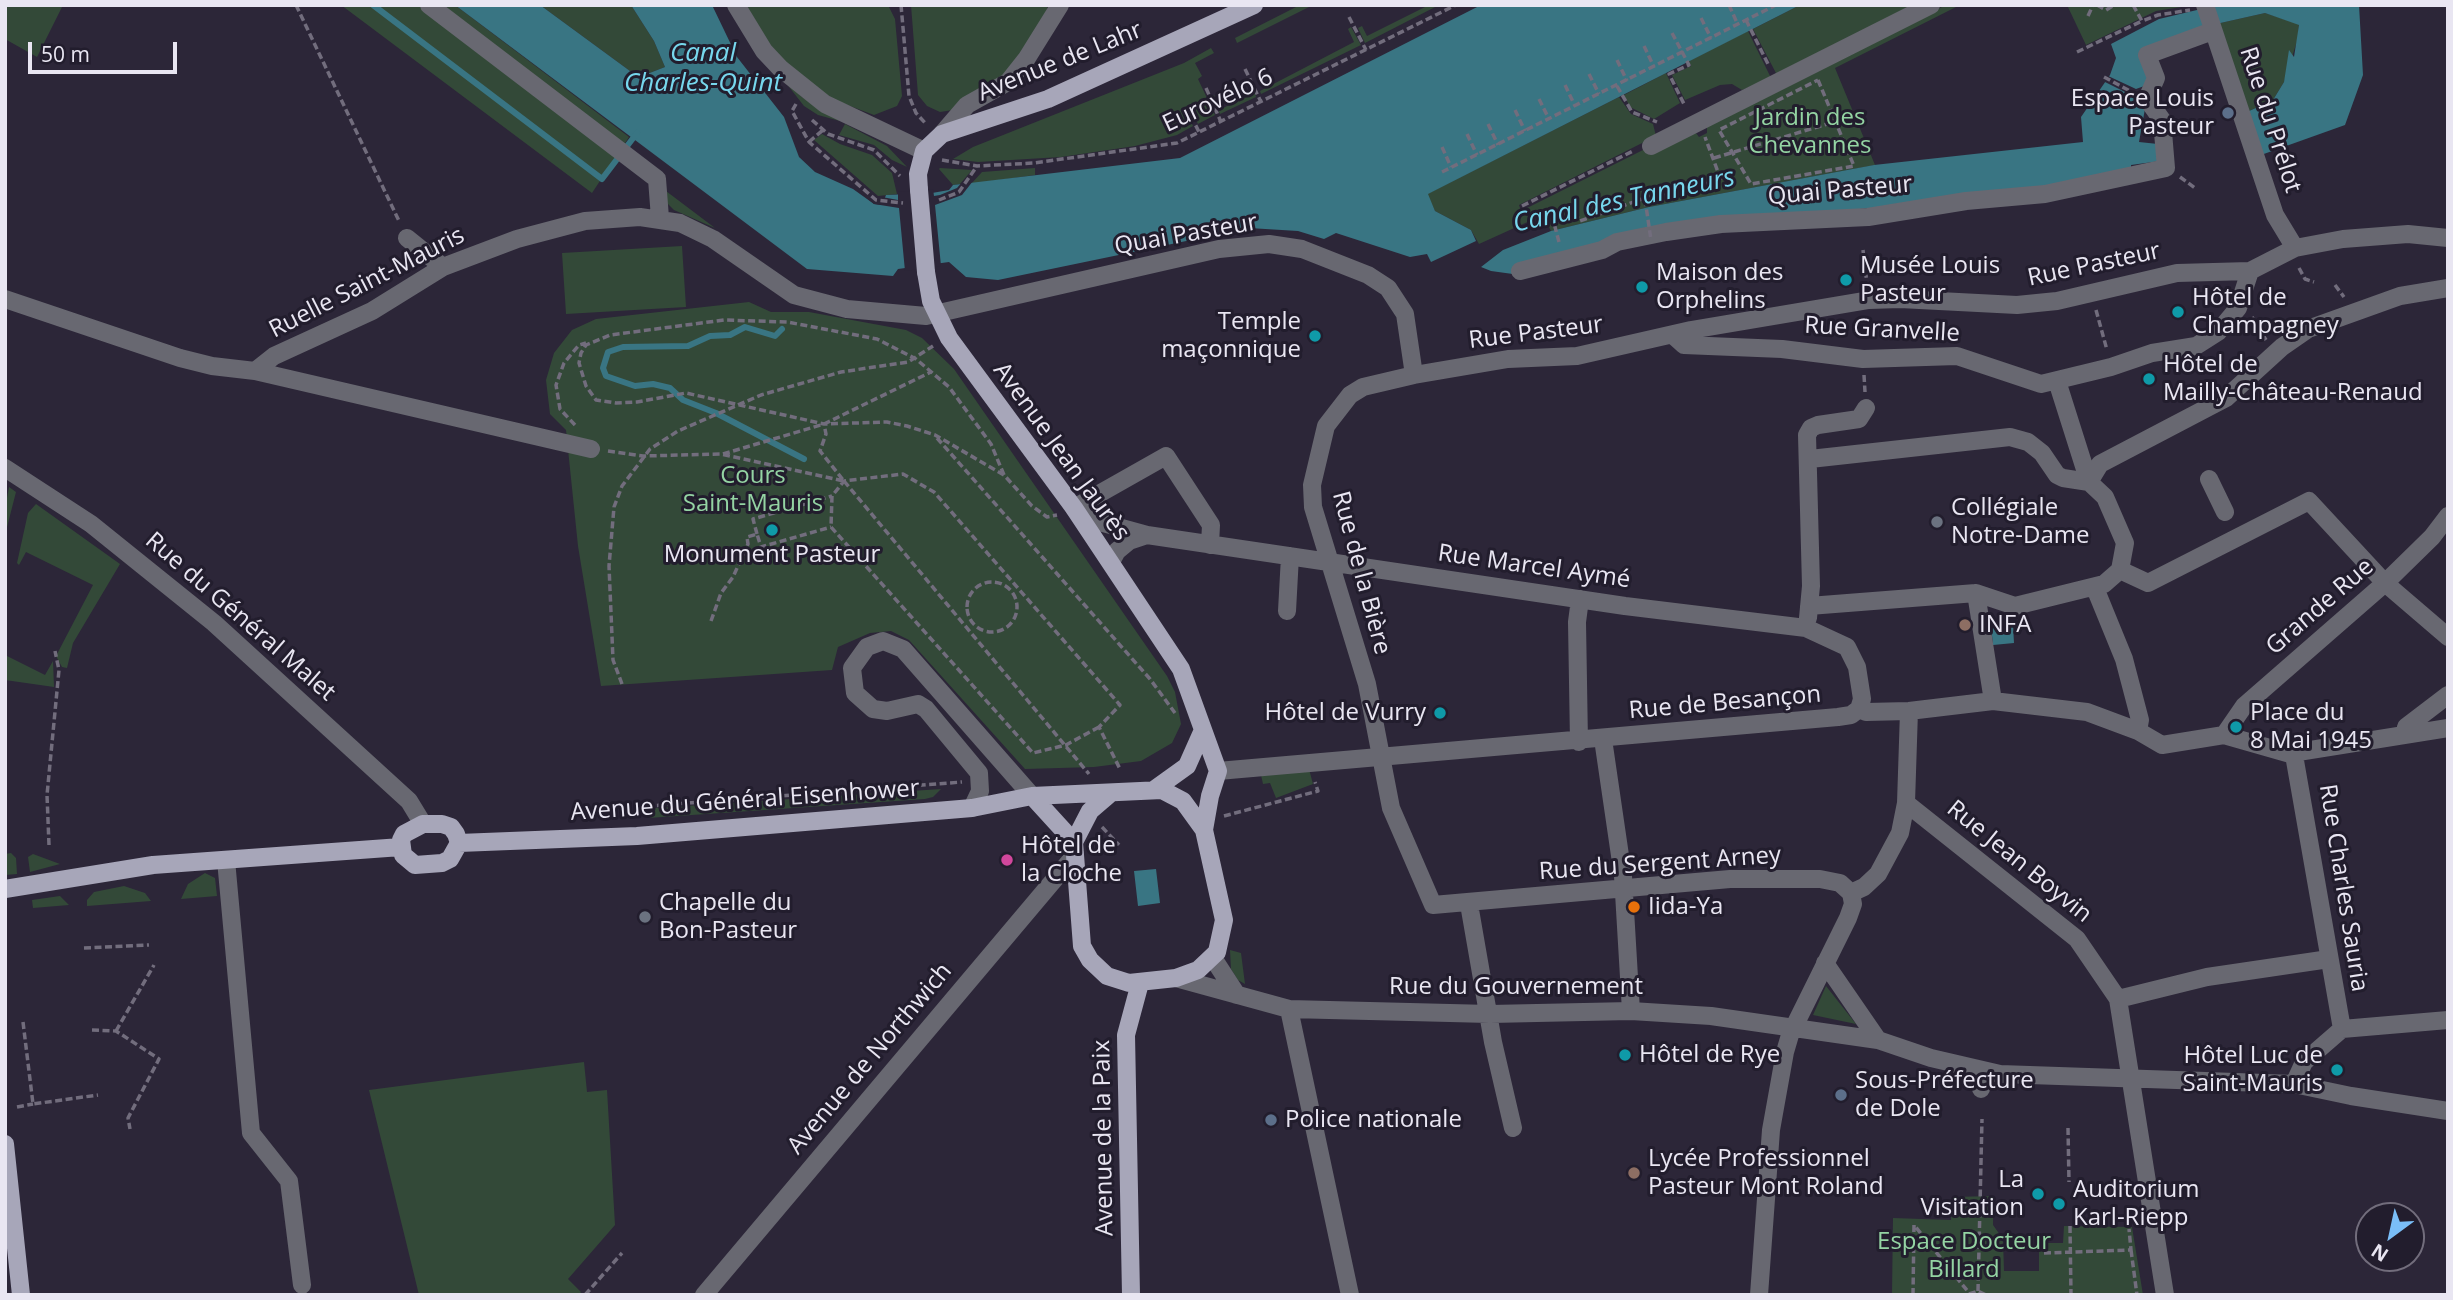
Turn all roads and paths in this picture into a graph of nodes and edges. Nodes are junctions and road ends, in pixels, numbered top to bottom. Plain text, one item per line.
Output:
1 (296, 5) edge
2 (429, 5) edge
3 (736, 5) edge
4 (901, 5) edge
5 (1060, 5) edge
6 (1254, 5) edge
7 (1456, 5) edge
8 (1729, 5) edge
9 (1776, 5) edge
10 (1931, 5) edge
11 (2095, 5) edge
12 (2114, 5) edge
13 (2133, 5) edge
14 (2203, 7) edge
15 (1766, 8) edge
16 (2088, 16) dead end
17 (1349, 17) dead end
18 (1701, 18) dead end
19 (1746, 20) junction
20 (2142, 21) junction
21 (1738, 25) junction
22 (1671, 33) dead end
23 (2207, 33) dead end
24 (1711, 38) junction
25 (1644, 46) dead end
26 (1366, 50) junction
27 (2077, 52) dead end
28 (1682, 53) junction
29 (1617, 60) dead end
30 (1654, 67) junction
31 (1245, 69) dead end
32 (1589, 74) dead end
33 (2104, 78) dead end
34 (1627, 80) junction
35 (1776, 82) junction
36 (1565, 85) dead end
37 (1617, 86) junction
38 (1206, 88) dead end
39 (1599, 94) junction
40 (1539, 99) dead end
41 (2147, 99) junction
42 (1261, 102) junction
43 (1575, 106) junction
44 (1685, 106) junction
45 (1515, 110) dead end
46 (1676, 111) dead end
47 (1191, 116) dead end
48 (1667, 116) dead end
49 (1549, 119) junction
50 (1698, 121) junction
51 (1837, 121) junction
52 (1221, 122) junction
53 (1488, 124) dead end
54 (823, 130) junction
55 (1525, 131) junction
56 (1199, 132) junction
57 (942, 134) junction
58 (1467, 134) dead end
59 (810, 141) junction
60 (1498, 145) junction
61 (1651, 146) joint
62 (1442, 147) dead end
63 (924, 151) junction
64 (1732, 153) junction
65 (1477, 155) junction
66 (1714, 158) junction
67 (942, 160) dead end
68 (977, 166) junction
69 (1451, 167) junction
70 (838, 168) dead end
71 (1442, 173) dead end
72 (970, 178) dead end
73 (901, 179) dead end
74 (1645, 199) junction
75 (1522, 206) dead end
76 (660, 218) junction
77 (1556, 230) dead end
78 (407, 238) joint
79 (2448, 238) edge
80 (1651, 240) dead end
81 (2295, 248) junction
82 (1863, 250) dead end
83 (443, 267) junction
84 (1520, 271) dead end
85 (2250, 271) junction
86 (2448, 288) edge
87 (5, 299) edge
88 (1868, 300) junction
89 (2095, 304) dead end
90 (2238, 308) junction
91 (937, 314) junction
92 (1674, 336) junction
93 (596, 340) junction
94 (935, 345) dead end
95 (2278, 351) junction
96 (916, 359) junction
97 (1863, 359) junction
98 (2111, 367) junction
99 (255, 371) junction
100 (931, 372) junction
101 (1414, 375) junction
102 (2057, 381) junction
103 (733, 406) junction
104 (1866, 408) joint
105 (824, 425) junction
106 (934, 435) junction
107 (591, 449) junction
108 (722, 454) junction
109 (643, 456) junction
110 (1810, 459) junction
111 (5, 468) edge
112 (1004, 474) junction
113 (2209, 480) dead end
114 (844, 481) junction
115 (2089, 482) junction
116 (832, 496) junction
117 (1074, 509) junction
118 (2224, 512) dead end
119 (2448, 516) edge
120 (831, 527) junction
121 (757, 534) junction
122 (1147, 535) junction
123 (1210, 545) junction
124 (1290, 556) junction
125 (1111, 562) junction
126 (1329, 562) junction
127 (2120, 570) junction
128 (2385, 583) junction
129 (1015, 584) junction
130 (2095, 588) junction
131 (1010, 589) junction
132 (1976, 593) junction
133 (1580, 599) junction
134 (1809, 606) junction
135 (1287, 611) dead end
136 (711, 621) dead end
137 (972, 623) junction
138 (967, 628) junction
139 (1806, 628) junction
140 (2448, 637) edge
141 (55, 651) dead end
142 (622, 684) dead end
143 (2448, 695) edge
144 (1993, 701) junction
145 (1859, 709) junction
146 (1909, 711) junction
147 (1177, 715) dead end
148 (1099, 727) junction
149 (2406, 727) dead end
150 (2448, 728) edge
151 (1203, 730) junction
152 (2138, 731) junction
153 (2224, 735) junction
154 (1603, 740) junction
155 (1578, 741) junction
156 (1066, 745) junction
157 (1380, 755) junction
158 (2294, 755) junction
159 (1228, 764) junction
160 (1120, 769) dead end
161 (1090, 774) dead end
162 (1314, 776) dead end
163 (962, 782) dead end
164 (1155, 789) junction
165 (1111, 793) junction
166 (1032, 796) junction
167 (1906, 803) junction
168 (636, 807) dead end
169 (1224, 807) dead end
170 (972, 808) junction
171 (1094, 823) dead end
172 (423, 824) junction
173 (1204, 830) junction
174 (459, 843) junction
175 (48, 845) dead end
176 (1119, 845) dead end
177 (401, 847) junction
178 (1075, 848) junction
179 (226, 860) junction
180 (5, 889) edge
181 (1624, 890) junction
182 (1851, 893) junction
183 (1469, 904) junction
184 (149, 945) dead end
185 (84, 948) dead end
186 (1213, 958) junction
187 (2329, 959) junction
188 (1825, 963) junction
189 (154, 965) dead end
190 (1176, 978) junction
191 (1140, 983) junction
192 (1237, 995) junction
193 (2118, 999) junction
194 (1289, 1009) junction
195 (1631, 1011) junction
196 (1490, 1014) junction
197 (2448, 1020) edge
198 (23, 1023) dead end
199 (1795, 1026) junction
200 (2342, 1029) junction
201 (92, 1030) dead end
202 (116, 1031) junction
203 (1878, 1040) junction
204 (2131, 1078) junction
205 (2294, 1084) junction
206 (98, 1095) dead end
207 (33, 1104) junction
208 (17, 1107) dead end
209 (2448, 1111) edge
210 (1982, 1119) dead end
211 (1513, 1128) dead end
212 (2068, 1128) dead end
213 (130, 1129) dead end
214 (5, 1144) edge
215 (2069, 1182) dead end
216 (2070, 1226) dead end
217 (2129, 1230) dead end
218 (2130, 1250) junction
219 (622, 1253) dead end
220 (2044, 1253) dead end
221 (2071, 1253) junction
222 (302, 1285) dead end
223 (1978, 1291) junction
224 (1969, 1294) edge
225 (21, 1295) edge
226 (584, 1295) edge
227 (704, 1295) edge
228 (1131, 1295) edge
229 (1350, 1295) edge
230 (1759, 1295) edge
231 (1913, 1295) edge
232 (1986, 1295) edge
233 (2071, 1295) edge
234 (2137, 1295) edge
235 (2165, 1295) edge

1 - 78 path
2 - 76 street
3 - 63 street
4 - 57 path
5 - 57 street
6 - 57 main road, Avenue de Lahr
7 - 26 path, Eurovélo 6
8 - 21 path
9 - 15 path
10 - 35 street
11 - 12 path
11 - 16 path
13 - 20 path
14 - 20 path
14 - 81 street, Rue du Prélot
15 - 19 path
17 - 26 path
18 - 24 path
19 - 21 path
19 - 35 path
20 - 27 path
21 - 24 path
22 - 28 path
23 - 41 street
24 - 28 path
25 - 30 path
26 - 42 path, Eurovélo 6
28 - 30 path
28 - 44 path
29 - 34 path
30 - 34 path
31 - 42 path
32 - 39 path
33 - 41 path
34 - 37 path
35 - 50 street
36 - 43 path
37 - 39 path
37 - 48 path
38 - 52 path
39 - 43 path
40 - 49 path
41 - 84 street, Quai Pasteur
42 - 52 path, Eurovélo 6
43 - 49 path
44 - 46 path
44 - 50 path
45 - 55 path
47 - 56 path
49 - 55 path
50 - 61 street
50 - 66 path
51 - 64 path
51 - 64 path
51 - 64 path
52 - 56 path, Eurovélo 6
53 - 60 path
54 - 59 path
54 - 59 path
54 - 73 path
55 - 60 path
56 - 68 path, Eurovélo 6
57 - 63 main road, Avenue de Lahr
58 - 65 path
59 - 70 path
60 - 65 path
61 - 75 path
62 - 69 path
63 - 91 main road, Avenue Jean Jaurès, bridge
64 - 66 path
65 - 69 path
66 - 74 path
67 - 68 path, Eurovélo 6
68 - 72 path
69 - 71 path
74 - 77 path
74 - 80 path, bridge
76 - 83 street, Ruelle Saint-Mauris
76 - 91 street, Ruelle Saint-Mauris
78 - 83 street
79 - 81 street, Rue Pasteur
81 - 85 street, Rue Pasteur
82 - 88 path
83 - 99 street, Ruelle Saint-Mauris
85 - 88 street, Rue Pasteur
85 - 90 street, Rue Granvelle
86 - 95 street
87 - 99 street, Ruelle Saint-Mauris
88 - 92 street, Rue Pasteur
89 - 98 path
90 - 95 path
90 - 98 street, Rue Granvelle
91 - 101 street, Quai Pasteur
91 - 117 main road, Avenue Jean Jaurès
92 - 97 street, Rue Granvelle
92 - 101 street, Rue Pasteur
93 - 96 path
93 - 103 path
93 - 107 path
94 - 96 path
95 - 115 street
96 - 100 path
96 - 103 path
97 - 102 street, Rue Granvelle
97 - 104 path
98 - 102 street, Rue Granvelle
99 - 107 street, Ruelle Saint-Mauris
100 - 105 path
100 - 112 path
101 - 126 street, Rue de la Bière
102 - 115 street
103 - 105 path
103 - 109 path
104 - 110 street
105 - 106 path
105 - 108 path
105 - 114 path
106 - 112 path
106 - 147 path
107 - 109 path
108 - 109 path
108 - 114 path
109 - 142 path
110 - 115 street
110 - 134 street
111 - 172 street, Rue du Général Malet
112 - 117 path
113 - 118 street
114 - 116 path
114 - 129 path
114 - 138 path
115 - 127 street
116 - 120 path
116 - 121 path
117 - 122 street, Rue Marcel Aymé
117 - 123 street
117 - 125 main road, Avenue Jean Jaurès
119 - 128 street, Grande Rue
120 - 121 path
120 - 156 path
121 - 136 path
122 - 123 street, Rue Marcel Aymé
122 - 125 street
123 - 124 street, Rue Marcel Aymé
124 - 126 street, Rue Marcel Aymé
124 - 135 street
125 - 151 main road, Avenue Jean Jaurès
126 - 133 street, Rue Marcel Aymé
126 - 157 street, Rue de la Bière
127 - 128 street
127 - 130 street
128 - 140 street
128 - 153 street, Grande Rue
129 - 131 path
129 - 148 path
130 - 132 street
130 - 152 street
131 - 137 path
131 - 137 path
132 - 134 street
132 - 144 street
133 - 139 street, Rue Marcel Aymé
133 - 155 street
134 - 139 street
137 - 138 path
138 - 156 path
139 - 145 street, Rue Marcel Aymé
141 - 175 path
143 - 149 street
144 - 146 street, Rue de Besançon
144 - 152 street, Rue de Besançon
145 - 146 street, Rue de Besançon
145 - 154 street, Rue de Besançon
146 - 167 street
148 - 156 path
148 - 160 path
150 - 158 street
151 - 159 main road, Avenue Jean Jaurès
151 - 164 main road
152 - 153 street, Rue de Besançon
153 - 158 street
154 - 155 street, Rue de Besançon
154 - 181 street
155 - 157 street, Rue de Besançon
156 - 161 path
157 - 159 street, Rue de Besançon
157 - 183 street, Rue de la Bière
158 - 187 street, Rue Charles Sauria
159 - 173 main road
162 - 169 path
163 - 168 path
164 - 165 main road
164 - 173 main road
165 - 166 main road, Avenue du Général Eisenhower
165 - 178 main road
166 - 170 main road, Avenue du Général Eisenhower
166 - 170 street
166 - 178 main road
167 - 182 street
167 - 193 street, Rue Jean Boyvin
170 - 174 main road, Avenue du Général Eisenhower
171 - 176 path
172 - 174 main road
172 - 177 main road
173 - 186 main road
174 - 177 main road
177 - 179 main road
178 - 191 main road
178 - 227 street, Avenue de Northwich
179 - 180 main road
179 - 222 street
181 - 182 street, Rue du Sergent Arney
181 - 183 street, Rue du Sergent Arney
181 - 195 street
182 - 188 street
183 - 196 street
184 - 185 path
186 - 190 main road
186 - 192 street
187 - 193 street
187 - 200 street, Rue Charles Sauria
188 - 199 street
188 - 203 street
189 - 202 path
190 - 191 main road
190 - 192 street, Rue du Gouvernement
191 - 228 main road, Avenue de la Paix
192 - 194 street, Rue du Gouvernement
193 - 204 street
194 - 196 street, Rue du Gouvernement
194 - 229 street
195 - 196 street, Rue du Gouvernement
195 - 199 street, Rue du Gouvernement
196 - 211 street
197 - 200 street
198 - 207 path
199 - 203 street, Rue du Gouvernement
199 - 230 street
200 - 205 street
201 - 202 path
202 - 213 path
203 - 204 street, Rue du Gouvernement
204 - 205 street, Rue du Gouvernement
204 - 235 street
205 - 209 street, Rue du Gouvernement
206 - 207 path
207 - 208 path
210 - 223 path
212 - 215 path
214 - 225 main road
216 - 221 path
217 - 218 path
218 - 221 path
218 - 234 path
219 - 226 path
220 - 221 path
221 - 233 path
223 - 224 path
223 - 232 path
224 - 231 path

